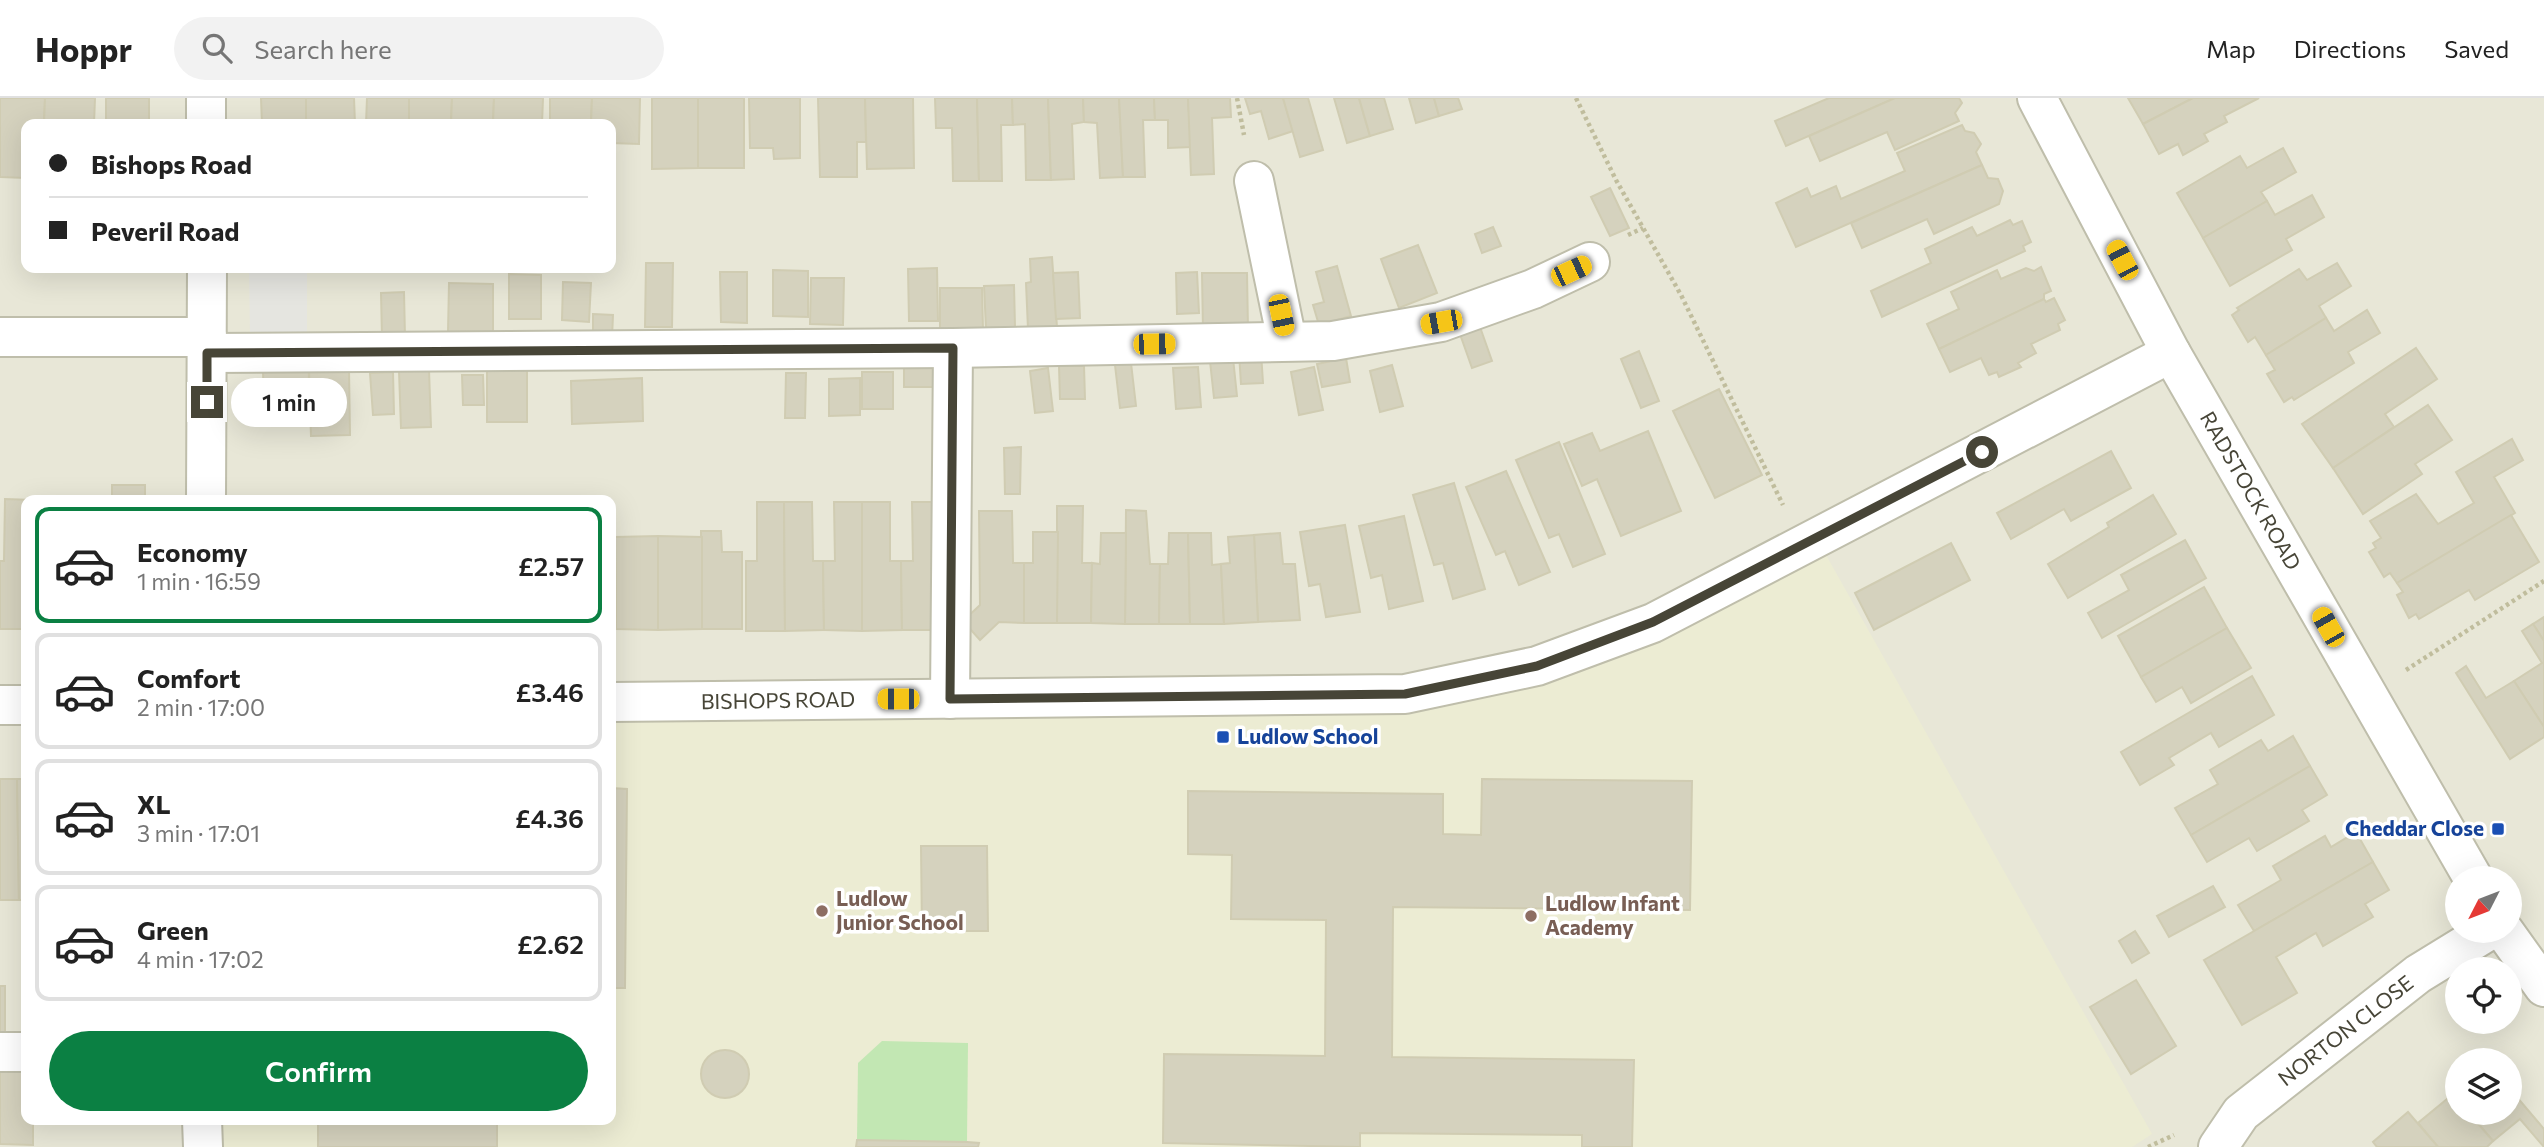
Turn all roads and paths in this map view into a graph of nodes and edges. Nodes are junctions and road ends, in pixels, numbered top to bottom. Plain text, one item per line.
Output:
1 (206, 98) edge
2 (1576, 98) edge
3 (2037, 98) edge
4 (206, 119) edge
5 (1254, 181) dead end
6 (1590, 262) dead end
7 (206, 273) edge
8 (0, 337) edge
9 (1287, 341) junction
10 (207, 345) junction
11 (953, 348) junction
12 (2171, 353) junction
13 (206, 495) edge
14 (1803, 546) junction
15 (2544, 581) edge
16 (2368, 696) junction
17 (950, 699) junction
18 (616, 702) edge
19 (0, 705) edge
20 (21, 705) edge
21 (2466, 866) edge
22 (2468, 943) edge
23 (2513, 943) edge
24 (2544, 987) edge
25 (0, 1052) edge
26 (21, 1052) edge
27 (202, 1125) edge
28 (203, 1147) edge
29 (2218, 1147) edge

1 - 4 street
2 - 14 path
3 - 12 street, RADSTOCK ROAD
5 - 9 street
6 - 9 street
7 - 10 street
8 - 10 street
9 - 11 street
10 - 11 street
10 - 13 street
11 - 17 street
12 - 14 street, BISHOPS ROAD
12 - 16 street, RADSTOCK ROAD
14 - 17 street, BISHOPS ROAD
15 - 16 path
16 - 21 street, RADSTOCK ROAD
17 - 18 street, BISHOPS ROAD
19 - 20 street
22 - 29 street, NORTON CLOSE
23 - 24 street
25 - 26 street
27 - 28 street

